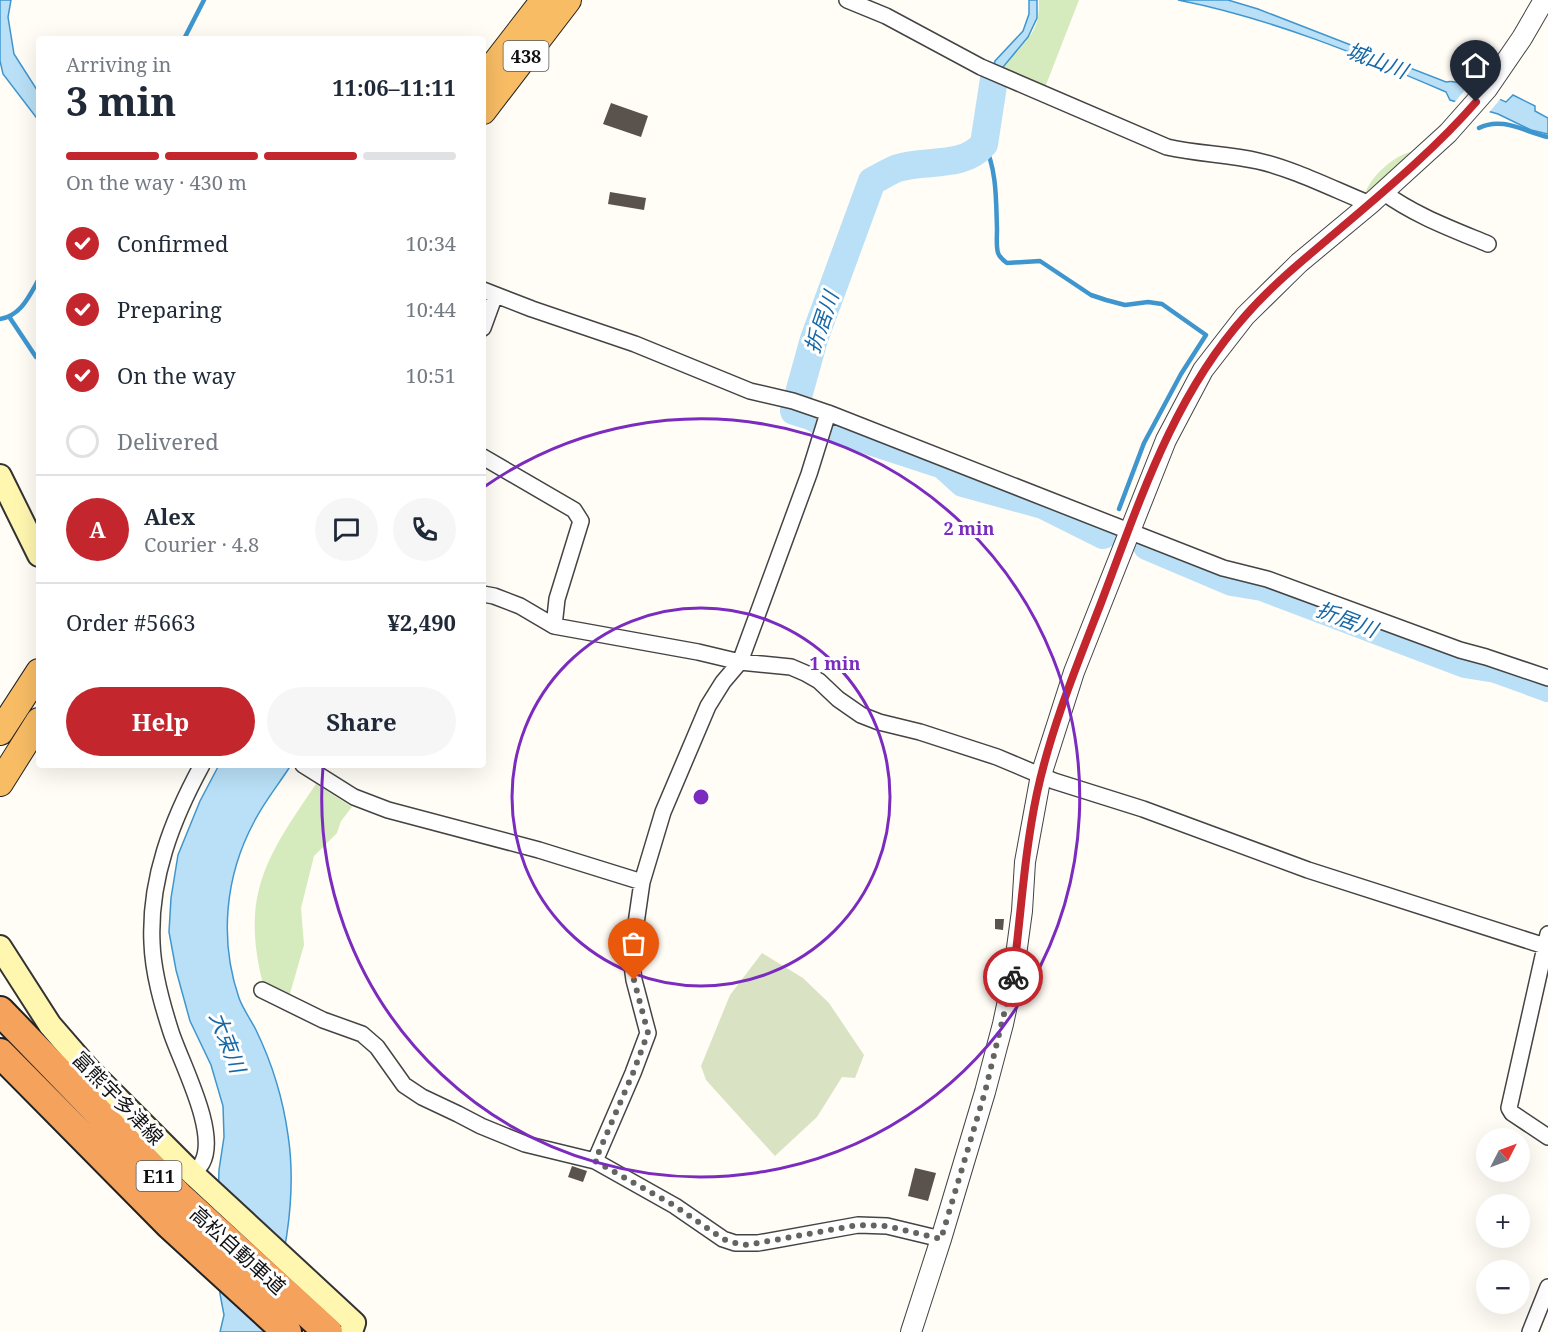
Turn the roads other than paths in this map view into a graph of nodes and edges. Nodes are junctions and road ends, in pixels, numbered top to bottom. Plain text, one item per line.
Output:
1 (544, 0) edge
2 (568, 0) edge
3 (847, 0) edge
4 (1544, 0) edge
5 (486, 75) edge
6 (486, 107) edge
7 (1376, 198) junction
8 (1488, 244) dead end
9 (489, 292) edge
10 (486, 310) edge
11 (826, 421) junction
12 (486, 459) edge
13 (0, 476) edge
14 (1128, 531) junction
15 (36, 549) edge
16 (486, 595) edge
17 (554, 626) junction
18 (740, 662) junction
19 (36, 677) edge
20 (1548, 678) edge
21 (36, 726) edge
22 (0, 732) edge
23 (200, 768) edge
24 (308, 768) edge
25 (1041, 775) junction
26 (0, 783) edge
27 (642, 882) junction
28 (1547, 942) edge
29 (0, 947) edge
30 (262, 990) dead end
31 (0, 1011) edge
32 (5, 1060) edge
33 (1548, 1137) edge
34 (595, 1161) junction
35 (198, 1178) junction
36 (941, 1239) junction
37 (1548, 1287) edge
38 (356, 1329) edge
39 (287, 1332) edge
40 (328, 1332) edge
41 (911, 1332) edge
42 (1530, 1332) edge

1 - 5 highway, 438
2 - 6 highway, 438
3 - 7 street
4 - 7 street
7 - 8 street
7 - 14 street
9 - 10 street
9 - 11 street
11 - 14 street
11 - 18 street
12 - 17 street
13 - 15 main road
14 - 20 street
14 - 25 street
16 - 17 street
17 - 18 street
18 - 25 street
18 - 27 street
19 - 22 highway
21 - 26 highway
23 - 35 street
24 - 27 street
25 - 28 street
25 - 36 street
27 - 34 street
28 - 33 street
29 - 35 main road, 富熊宇多津線
30 - 34 street
31 - 40 highway, 高松自動車道 / E11
32 - 39 highway, 高松自動車道 / E11
34 - 36 street
35 - 38 main road, 富熊宇多津線
36 - 41 street
37 - 42 street

